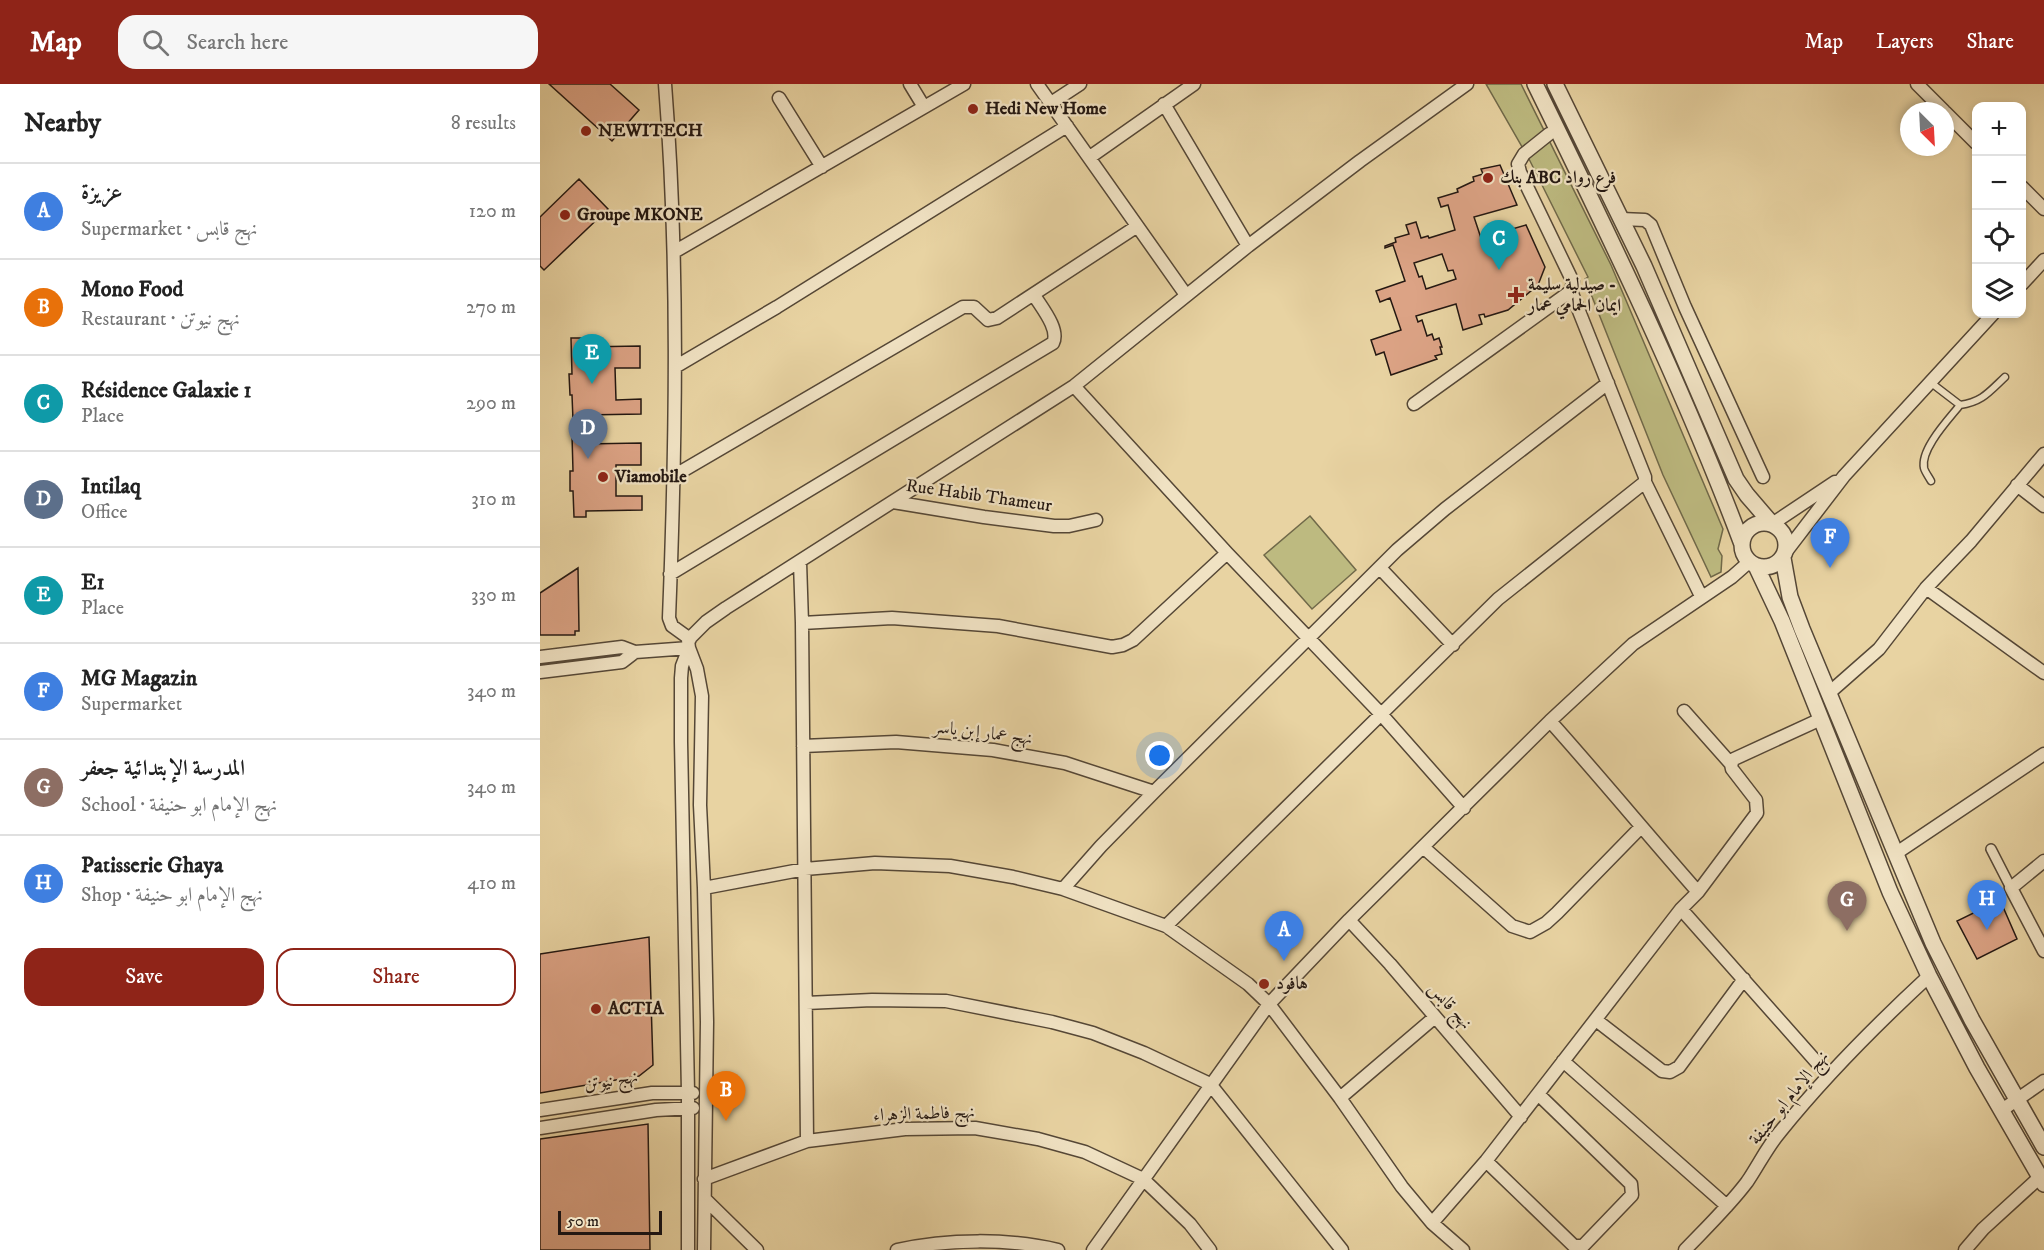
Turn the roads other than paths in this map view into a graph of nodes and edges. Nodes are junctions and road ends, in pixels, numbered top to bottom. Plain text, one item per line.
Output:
1 (910, 84) edge
2 (964, 84) edge
3 (1037, 84) edge
4 (1080, 84) edge
5 (1194, 84) edge
6 (1467, 84) edge
7 (1535, 84) edge
8 (1555, 84) edge
9 (1917, 84) edge
10 (668, 85) edge
11 (779, 98) dead end
12 (1936, 102) edge
13 (1051, 103) junction
14 (1164, 104) junction
15 (924, 107) junction
16 (1954, 120) edge
17 (1067, 126) junction
18 (1549, 134) dead end
19 (1972, 138) edge
20 (1090, 157) junction
21 (822, 167) junction
22 (2026, 191) edge
23 (2044, 209) edge
24 (1621, 219) junction
25 (1136, 226) junction
26 (1248, 246) junction
27 (675, 252) junction
28 (2044, 260) edge
29 (2026, 280) edge
30 (1571, 291) junction
31 (1034, 295) junction
32 (1186, 295) junction
33 (1989, 318) edge
34 (675, 367) junction
35 (2005, 377) dead end
36 (1929, 381) junction
37 (1608, 383) junction
38 (1074, 386) junction
39 (1414, 404) dead end
40 (1959, 405) junction
41 (2044, 454) edge
42 (672, 477) junction
43 (1763, 477) dead end
44 (1844, 477) junction
45 (1931, 481) dead end
46 (1645, 482) junction
47 (2017, 485) junction
48 (893, 502) junction
49 (2044, 506) edge
50 (1095, 520) dead end
51 (1773, 524) junction
52 (1742, 544) junction
53 (1227, 553) junction
54 (1784, 555) junction
55 (800, 562) junction
56 (1752, 564) junction
57 (1380, 568) junction
58 (670, 574) junction
59 (1926, 588) junction
60 (1701, 596) junction
61 (802, 623) junction
62 (1308, 639) junction
63 (689, 643) junction
64 (1453, 645) junction
65 (635, 652) junction
66 (540, 657) edge
67 (540, 672) edge
68 (2044, 673) edge
69 (1829, 693) junction
70 (1684, 711) dead end
71 (1381, 714) junction
72 (1821, 719) junction
73 (1550, 721) junction
74 (803, 746) junction
75 (2044, 754) edge
76 (1731, 764) junction
77 (1154, 792) junction
78 (1464, 808) junction
79 (1641, 827) junction
80 (1423, 847) junction
81 (1991, 849) dead end
82 (1895, 854) junction
83 (2044, 861) edge
84 (805, 869) junction
85 (704, 888) junction
86 (2011, 888) junction
87 (1063, 889) junction
88 (1698, 891) junction
89 (1681, 909) junction
90 (1349, 920) junction
91 (1166, 926) junction
92 (2044, 948) edge
93 (1929, 976) junction
94 (1744, 979) junction
95 (806, 1003) junction
96 (1269, 1004) junction
97 (1435, 1017) junction
98 (1596, 1020) junction
99 (1563, 1061) junction
100 (1828, 1075) junction
101 (2044, 1081) edge
102 (1210, 1084) junction
103 (688, 1092) junction
104 (1538, 1094) junction
105 (705, 1095) junction
106 (1340, 1098) junction
107 (2017, 1099) junction
108 (687, 1108) junction
109 (540, 1110) edge
110 (704, 1110) junction
111 (2002, 1110) junction
112 (1521, 1117) junction
113 (540, 1128) edge
114 (807, 1141) junction
115 (2044, 1147) edge
116 (1486, 1161) junction
117 (704, 1179) junction
118 (1143, 1179) junction
119 (2042, 1180) edge
120 (705, 1199) junction
121 (1727, 1206) junction
122 (1432, 1223) junction
123 (688, 1250) edge
124 (704, 1250) edge
125 (758, 1250) edge
126 (897, 1250) edge
127 (1058, 1250) edge
128 (1093, 1250) edge
129 (1210, 1250) edge
130 (1342, 1250) edge
131 (1463, 1250) edge
132 (1685, 1250) edge
133 (1965, 1250) edge

1 - 15 street
2 - 15 street
3 - 13 street
4 - 13 street
5 - 14 street
6 - 26 street
7 - 52 street
8 - 24 street
9 - 12 street
10 - 27 street
11 - 21 street
13 - 17 street
14 - 20 street
14 - 26 street
15 - 21 street
16 - 19 street
17 - 20 street
17 - 34 street
18 - 30 street
20 - 25 street
21 - 27 street
22 - 23 street
24 - 43 street
24 - 51 street
25 - 31 street
25 - 32 street
26 - 32 street
27 - 34 street
28 - 29 street
30 - 37 street
30 - 39 street
31 - 42 street
31 - 58 street
32 - 38 street
33 - 36 street
34 - 42 street
35 - 40 lane
36 - 40 lane
36 - 44 street
37 - 46 street
37 - 57 street
38 - 48 street
38 - 53 street
40 - 45 lane
41 - 47 street
42 - 58 street
44 - 51 street
44 - 54 street
46 - 60 street
46 - 64 street
47 - 49 street
47 - 59 street
48 - 50 street, Rue Habib Thameur
48 - 55 street
51 - 52 street
51 - 54 street
52 - 56 street
53 - 61 street
53 - 62 street
54 - 56 street
54 - 69 street
55 - 61 street
55 - 63 street
56 - 60 street
56 - 72 street
57 - 62 street
57 - 64 street
58 - 63 street
59 - 68 street
59 - 69 street
60 - 73 street
61 - 74 street
62 - 71 street
62 - 77 street
63 - 65 street
63 - 85 street
63 - 103 street
64 - 71 street
65 - 66 street
65 - 67 street
69 - 82 street
70 - 76 street
71 - 78 street
71 - 91 street
72 - 76 street
72 - 93 street
73 - 78 street
73 - 79 street
74 - 77 street, نهج عمار إبن ياسر
74 - 84 street
75 - 82 street
76 - 88 street
77 - 87 street
78 - 80 street
79 - 80 street
79 - 88 street
80 - 90 street
81 - 86 street
82 - 107 street
83 - 86 street
84 - 85 street
84 - 87 street
84 - 95 street
85 - 105 street
86 - 92 street
87 - 91 street
88 - 89 street
89 - 94 street
89 - 98 street
90 - 96 street
90 - 97 street, نهج قابس
91 - 96 street
93 - 100 street, نهج الإمام ابو حنيفة
93 - 111 street
94 - 98 street
94 - 100 street
95 - 102 street
95 - 114 street
96 - 102 street
96 - 106 street
97 - 106 street
97 - 112 street, نهج قابس
98 - 99 street
99 - 104 street
99 - 121 street
100 - 121 street, نهج الإمام ابو حنيفة
101 - 107 street
102 - 118 street
102 - 130 street
103 - 105 street, نهج نيوتن
103 - 108 street
103 - 109 street, نهج نيوتن
104 - 112 street
104 - 116 street
105 - 110 street
106 - 122 street
107 - 111 street
107 - 115 street
108 - 110 street, نهج نيوتن
108 - 113 street, نهج نيوتن
108 - 123 street
110 - 117 street
111 - 119 street
112 - 116 street
114 - 117 street, نهج فاطمة الزهراء
114 - 118 street, نهج فاطمة الزهراء
116 - 122 street
117 - 120 street
118 - 128 street
118 - 129 street, نهج فاطمة الزهراء
119 - 133 street
120 - 124 street
120 - 125 street
121 - 132 street, نهج الإمام ابو حنيفة
122 - 131 street
126 - 127 street

